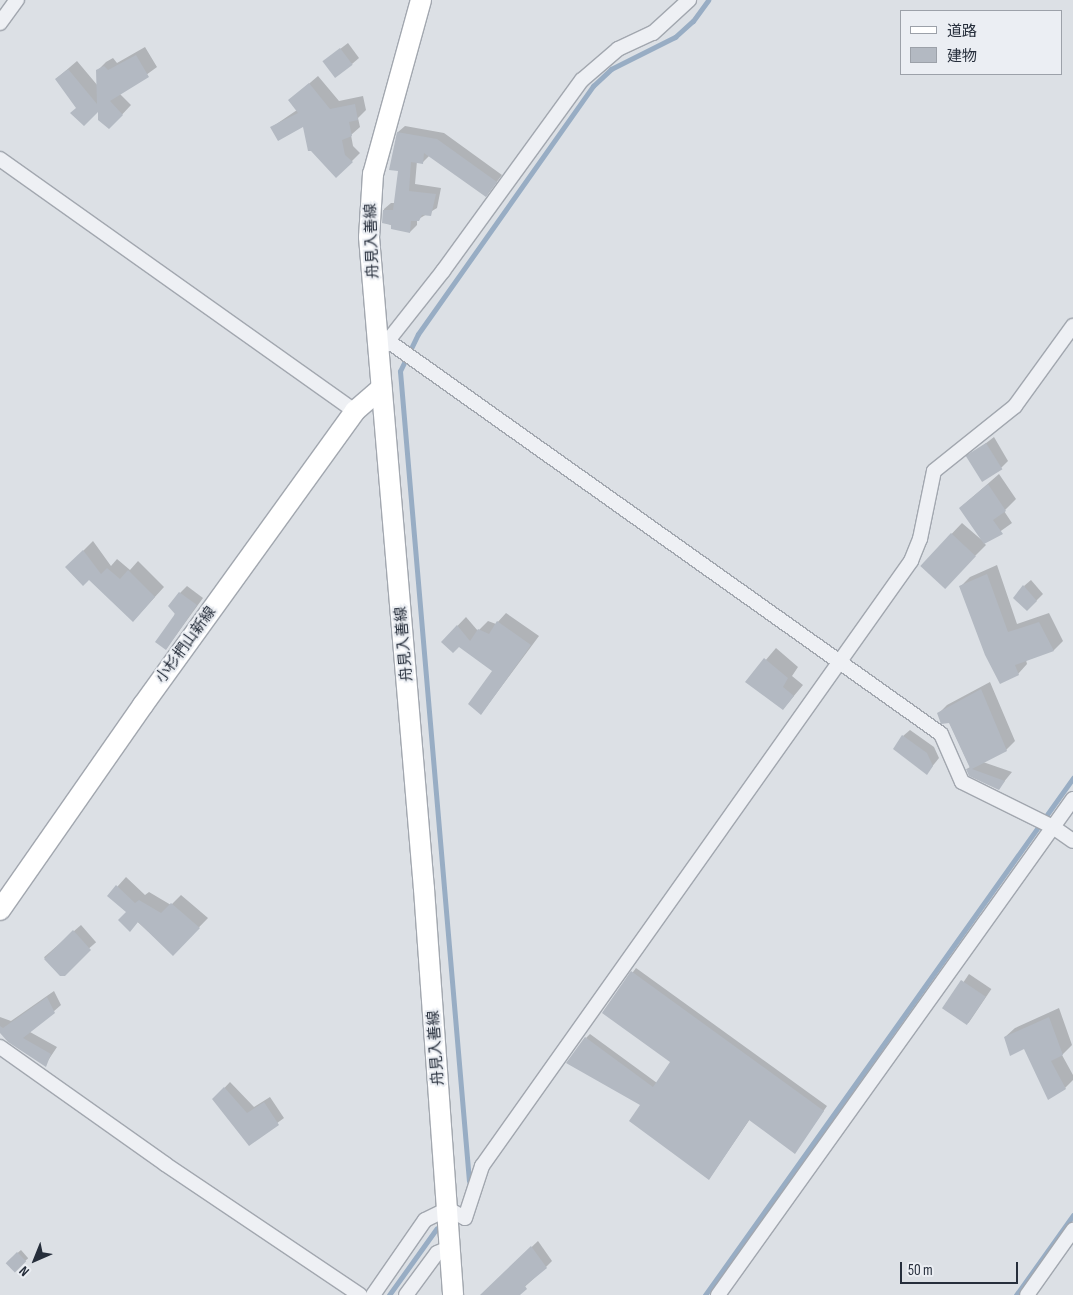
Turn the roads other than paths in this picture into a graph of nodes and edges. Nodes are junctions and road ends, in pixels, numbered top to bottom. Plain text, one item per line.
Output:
1 (17, 0) edge
2 (421, 0) edge
3 (689, 0) edge
4 (0, 23) edge
5 (0, 159) edge
6 (1073, 326) edge
7 (384, 346) junction
8 (381, 388) junction
9 (355, 411) junction
10 (839, 662) junction
11 (1073, 799) edge
12 (1053, 827) junction
13 (1073, 841) edge
14 (0, 910) edge
15 (0, 1047) edge
16 (448, 1209) junction
17 (1073, 1230) edge
18 (451, 1247) junction
19 (360, 1295) edge
20 (372, 1295) edge
21 (406, 1295) edge
22 (453, 1295) edge
23 (718, 1295) edge
24 (1027, 1295) edge

1 - 4 street
2 - 7 main road, 舟見入善線
3 - 7 street
5 - 9 street
6 - 10 street
7 - 8 main road, 舟見入善線
7 - 10 street
8 - 9 main road, 小杉椚山新線
8 - 16 main road, 舟見入善線
9 - 14 main road, 小杉椚山新線
10 - 12 street
10 - 16 street
11 - 12 street
12 - 13 street
12 - 23 street
15 - 19 street
16 - 18 main road, 舟見入善線
16 - 20 street
17 - 24 street
18 - 21 street
18 - 22 main road, 舟見入善線

